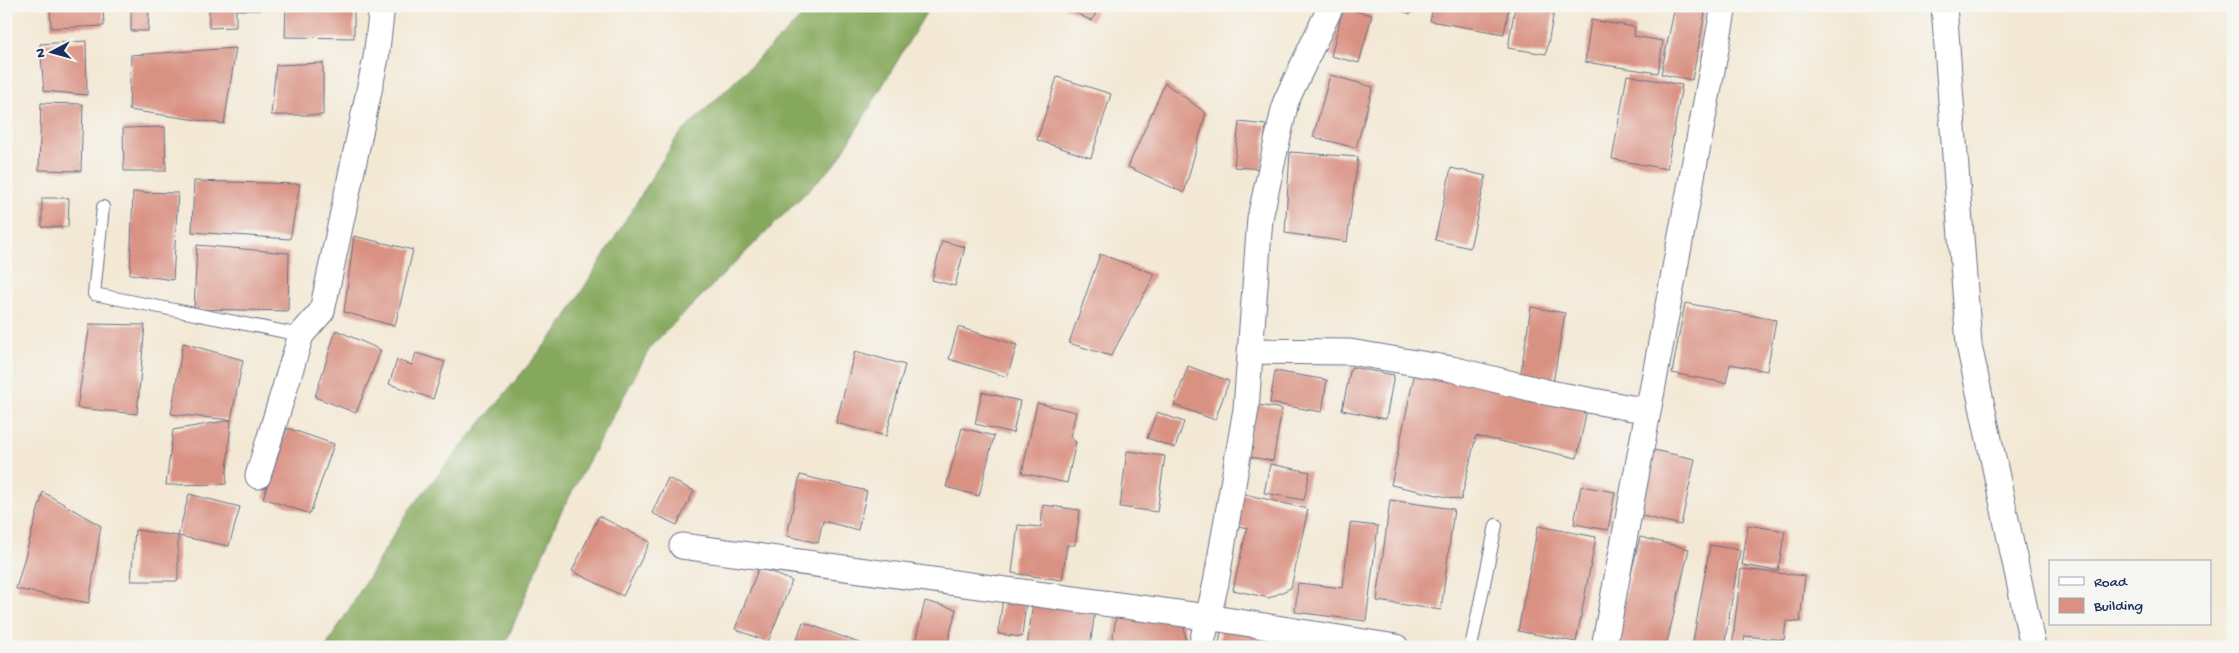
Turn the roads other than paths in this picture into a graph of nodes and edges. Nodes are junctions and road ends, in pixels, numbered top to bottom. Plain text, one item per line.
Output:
1 (382, 6) edge
2 (1330, 6) edge
3 (1724, 6) edge
4 (1944, 6) edge
5 (103, 207) dead end
6 (301, 335) junction
7 (1250, 351) junction
8 (1648, 411) junction
9 (258, 476) dead end
10 (1496, 525) dead end
11 (682, 546) dead end
12 (1206, 617) junction
13 (1200, 647) edge
14 (1396, 647) edge
15 (1471, 647) edge
16 (1604, 647) edge
17 (2033, 647) edge

1 - 6 street
2 - 7 street
3 - 8 street
4 - 17 street
5 - 6 lane
6 - 9 street
7 - 8 street
7 - 12 street
8 - 16 street
10 - 15 lane
11 - 12 street
12 - 13 street
12 - 14 street

